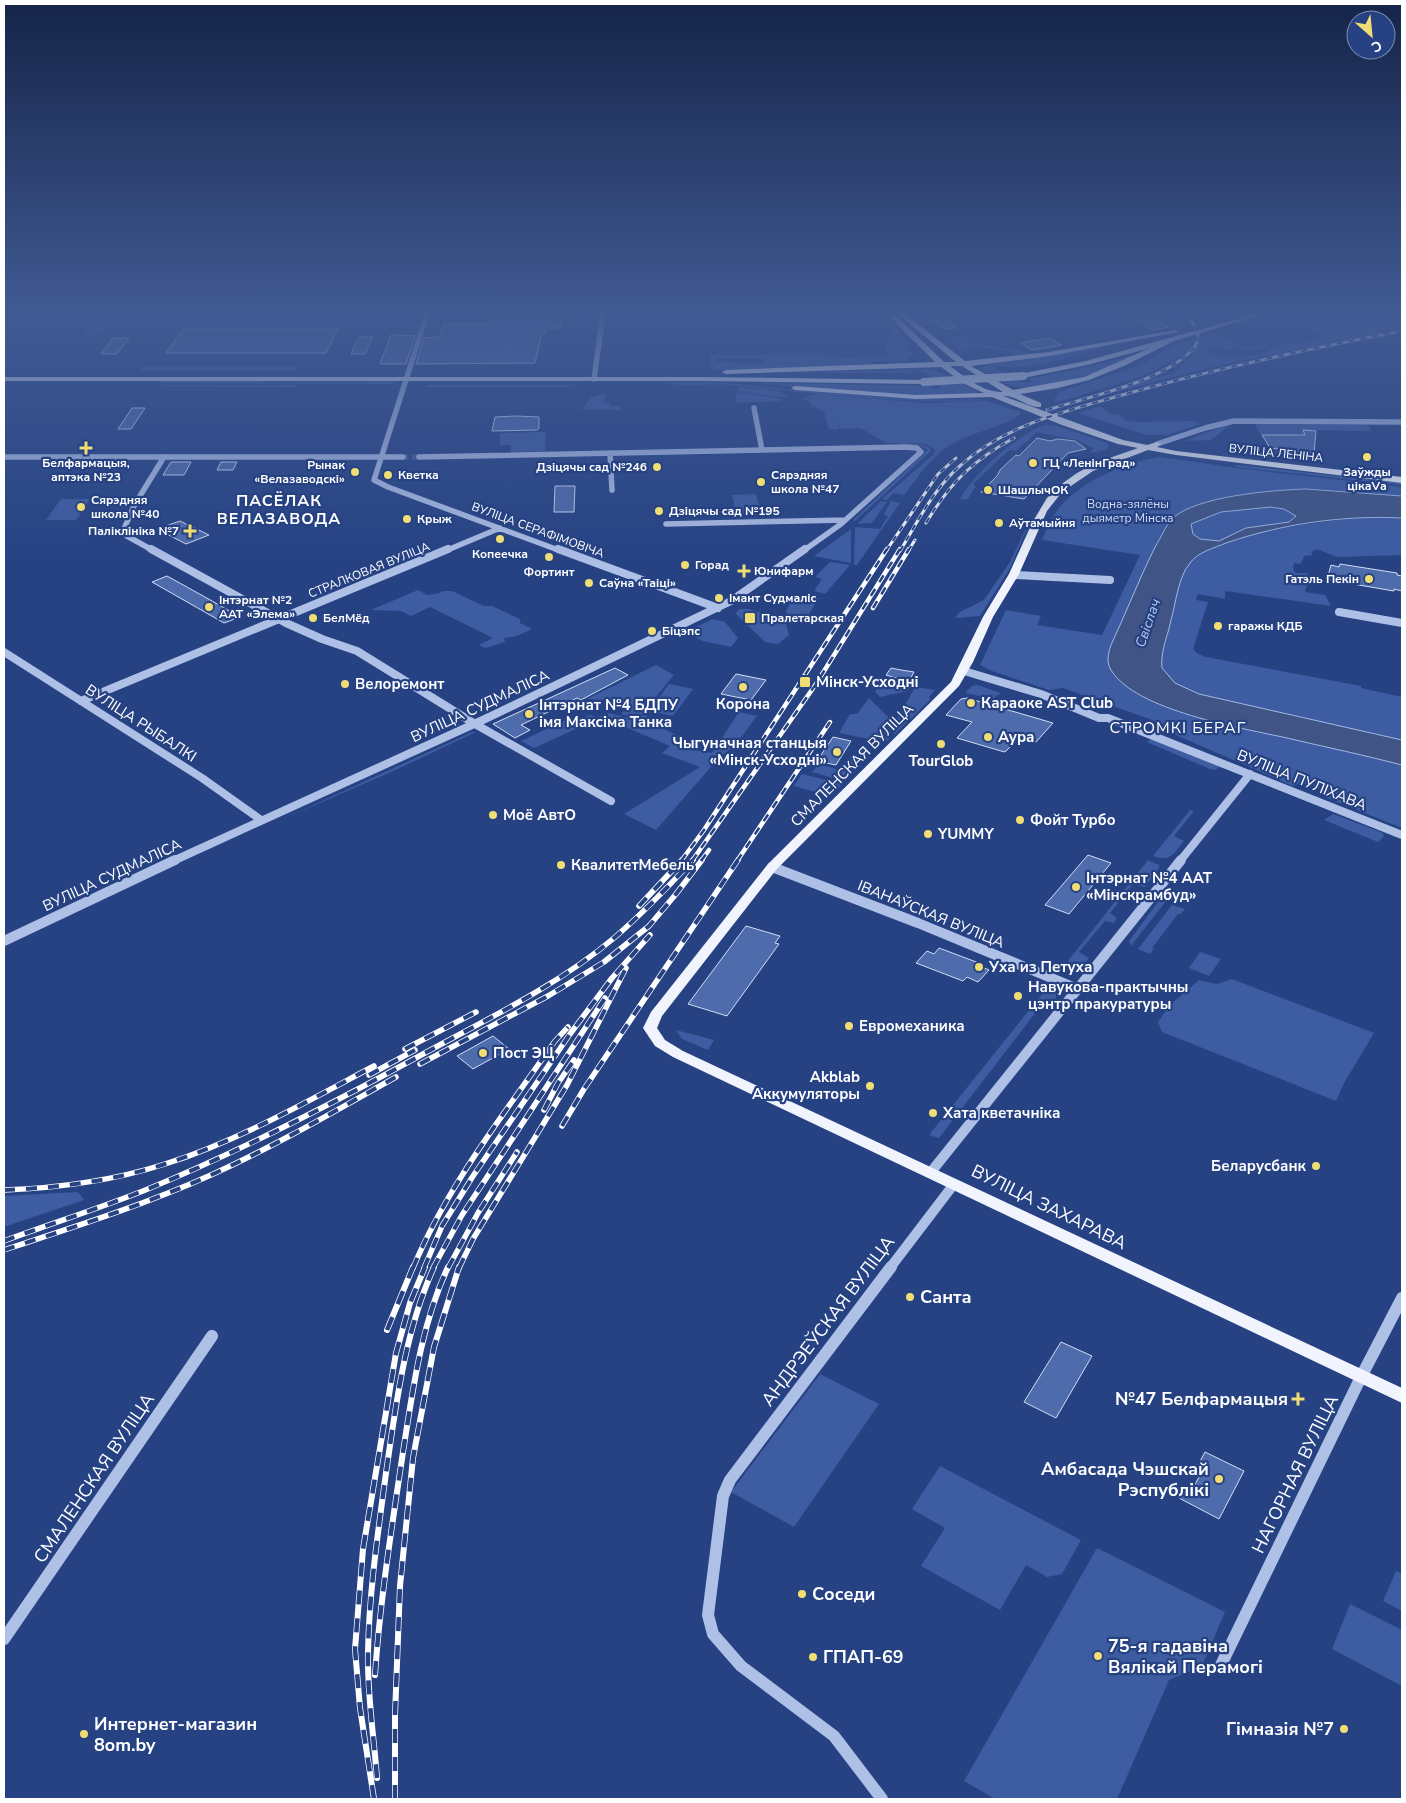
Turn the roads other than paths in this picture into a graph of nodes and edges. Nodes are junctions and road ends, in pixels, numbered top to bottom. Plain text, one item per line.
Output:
1 (400, 398) edge
2 (1002, 398) edge
3 (1025, 398) edge
4 (754, 408) dead end
5 (1402, 420) edge
6 (1157, 444) junction
7 (1146, 448) junction
8 (762, 450) junction
9 (610, 453) junction
10 (4, 457) edge
11 (164, 457) junction
12 (403, 457) tunnel mouth
13 (419, 457) tunnel mouth
14 (380, 458) junction
15 (1402, 476) edge
16 (1402, 480) edge
17 (612, 490) dead end
18 (845, 520) junction
19 (666, 524) dead end
20 (500, 528) junction
21 (1014, 575) junction
22 (1110, 580) dead end
23 (718, 608) junction
24 (1339, 612) dead end
25 (280, 619) junction
26 (1402, 623) edge
27 (4, 652) edge
28 (964, 671) junction
29 (1041, 694) junction
30 (81, 701) junction
31 (1108, 718) junction
32 (475, 724) junction
33 (1250, 774) junction
34 (611, 800) dead end
35 (261, 820) junction
36 (1402, 835) edge
37 (772, 867) junction
38 (4, 941) edge
39 (1078, 989) junction
40 (678, 1054) joint
41 (931, 1172) junction
42 (954, 1184) junction
43 (1402, 1298) edge
44 (212, 1336) dead end
45 (1361, 1377) junction
46 (1402, 1396) edge
47 (4, 1639) edge
48 (1220, 1667) dead end
49 (882, 1799) edge

1 - 14 street
2 - 7 main road, ВУЛІЦА ЛЕНІНА
3 - 6 main road, ВУЛІЦА ЛЕНІНА
4 - 8 street
5 - 6 street
6 - 7 main road, СМАЛЕНСКАЯ ВУЛІЦА
6 - 15 main road, ВУЛІЦА ЛЕНІНА
7 - 16 main road, ВУЛІЦА ЛЕНІНА
7 - 21 main road, СМАЛЕНСКАЯ ВУЛІЦА
8 - 9 street
8 - 18 street, ВУЛІЦА СУДМАЛІСА
9 - 13 street
9 - 17 street
10 - 11 street
11 - 14 street
11 - 25 street
12 - 14 street
14 - 20 street, ВУЛІЦА СЕРАФІМОВІЧА
18 - 19 street
18 - 23 street, ВУЛІЦА СУДМАЛІСА
20 - 23 street, ВУЛІЦА СЕРАФІМОВІЧА
20 - 25 street, СТРАЛКОВАЯ ВУЛІЦА
21 - 22 street
21 - 28 main road, СМАЛЕНСКАЯ ВУЛІЦА
23 - 32 street, ВУЛІЦА СУДМАЛІСА
24 - 26 street
25 - 30 street, СТРАЛКОВАЯ ВУЛІЦА
25 - 32 street
27 - 30 street, ВУЛІЦА РЫБАЛКІ
28 - 29 street, ВУЛІЦА ПУЛІХАВА
28 - 37 main road, СМАЛЕНСКАЯ ВУЛІЦА
29 - 31 street, ВУЛІЦА ПУЛІХАВА
29 - 31 street, ВУЛІЦА ПУЛІХАВА
30 - 35 street, ВУЛІЦА РЫБАЛКІ
31 - 33 street, ВУЛІЦА ПУЛІХАВА
32 - 34 street
32 - 35 street, ВУЛІЦА СУДМАЛІСА
33 - 36 street, ВУЛІЦА ПУЛІХАВА
33 - 39 street
35 - 38 street, ВУЛІЦА СУДМАЛІСА
37 - 39 street, ІВАНАЎСКАЯ ВУЛІЦА
37 - 40 main road, СМАЛЕНСКАЯ ВУЛІЦА
39 - 41 street
40 - 41 main road, ВУЛІЦА ЗАХАРАВА
41 - 42 main road, ВУЛІЦА ЗАХАРАВА
42 - 45 main road, ВУЛІЦА ЗАХАРАВА
42 - 49 street, АНДРЭЕЎСКАЯ ВУЛІЦА
43 - 45 street, НАГОРНАЯ ВУЛІЦА
44 - 47 street, СМАЛЕНСКАЯ ВУЛІЦА
45 - 46 main road, ВУЛІЦА ЗАХАРАВА
45 - 48 street, НАГОРНАЯ ВУЛІЦА

